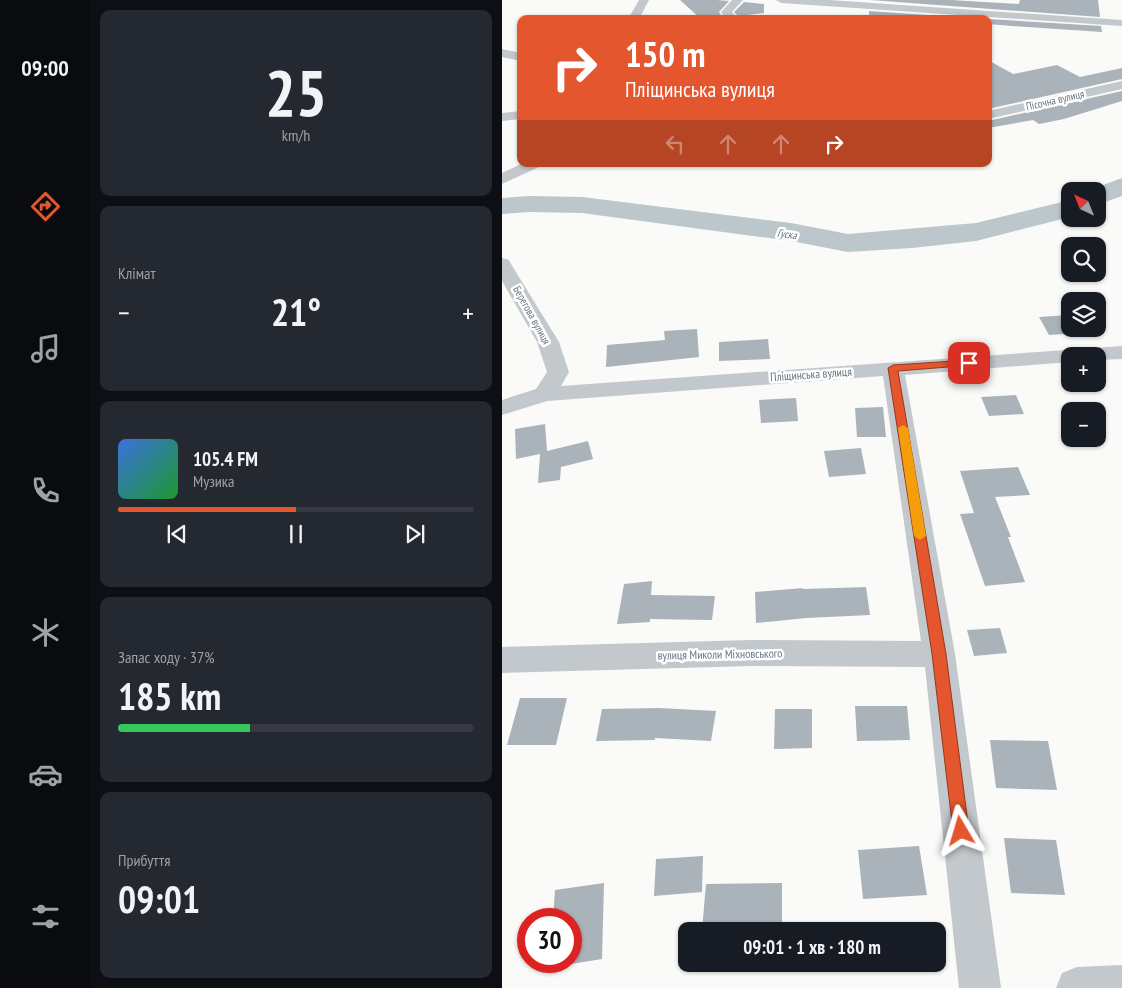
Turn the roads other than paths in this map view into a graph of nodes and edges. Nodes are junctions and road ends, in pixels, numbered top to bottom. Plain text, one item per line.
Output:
1 (644, 0) edge
2 (738, 0) edge
3 (781, 0) edge
4 (635, 15) edge
5 (729, 15) edge
6 (1122, 23) edge
7 (502, 53) edge
8 (517, 56) edge
9 (1122, 85) edge
10 (992, 114) edge
11 (517, 115) edge
12 (502, 117) edge
13 (526, 167) edge
14 (502, 179) edge
15 (502, 264) edge
16 (1122, 352) edge
17 (893, 368) junction
18 (544, 394) junction
19 (502, 408) edge
20 (939, 654) junction
21 (502, 660) edge
22 (1122, 986) edge
23 (980, 988) edge
24 (1077, 988) edge

1 - 4 street
2 - 5 street
3 - 6 street
7 - 8 street
9 - 10 street, Пісочна вулиця
11 - 12 street
13 - 14 street
15 - 18 street, Берегова вулиця
16 - 17 street, Пліщинська вулиця
17 - 18 street, Пліщинська вулиця
17 - 20 street
18 - 19 street, Пліщинська вулиця
20 - 21 street, вулиця Миколи Міхновського
20 - 23 street
22 - 24 street

